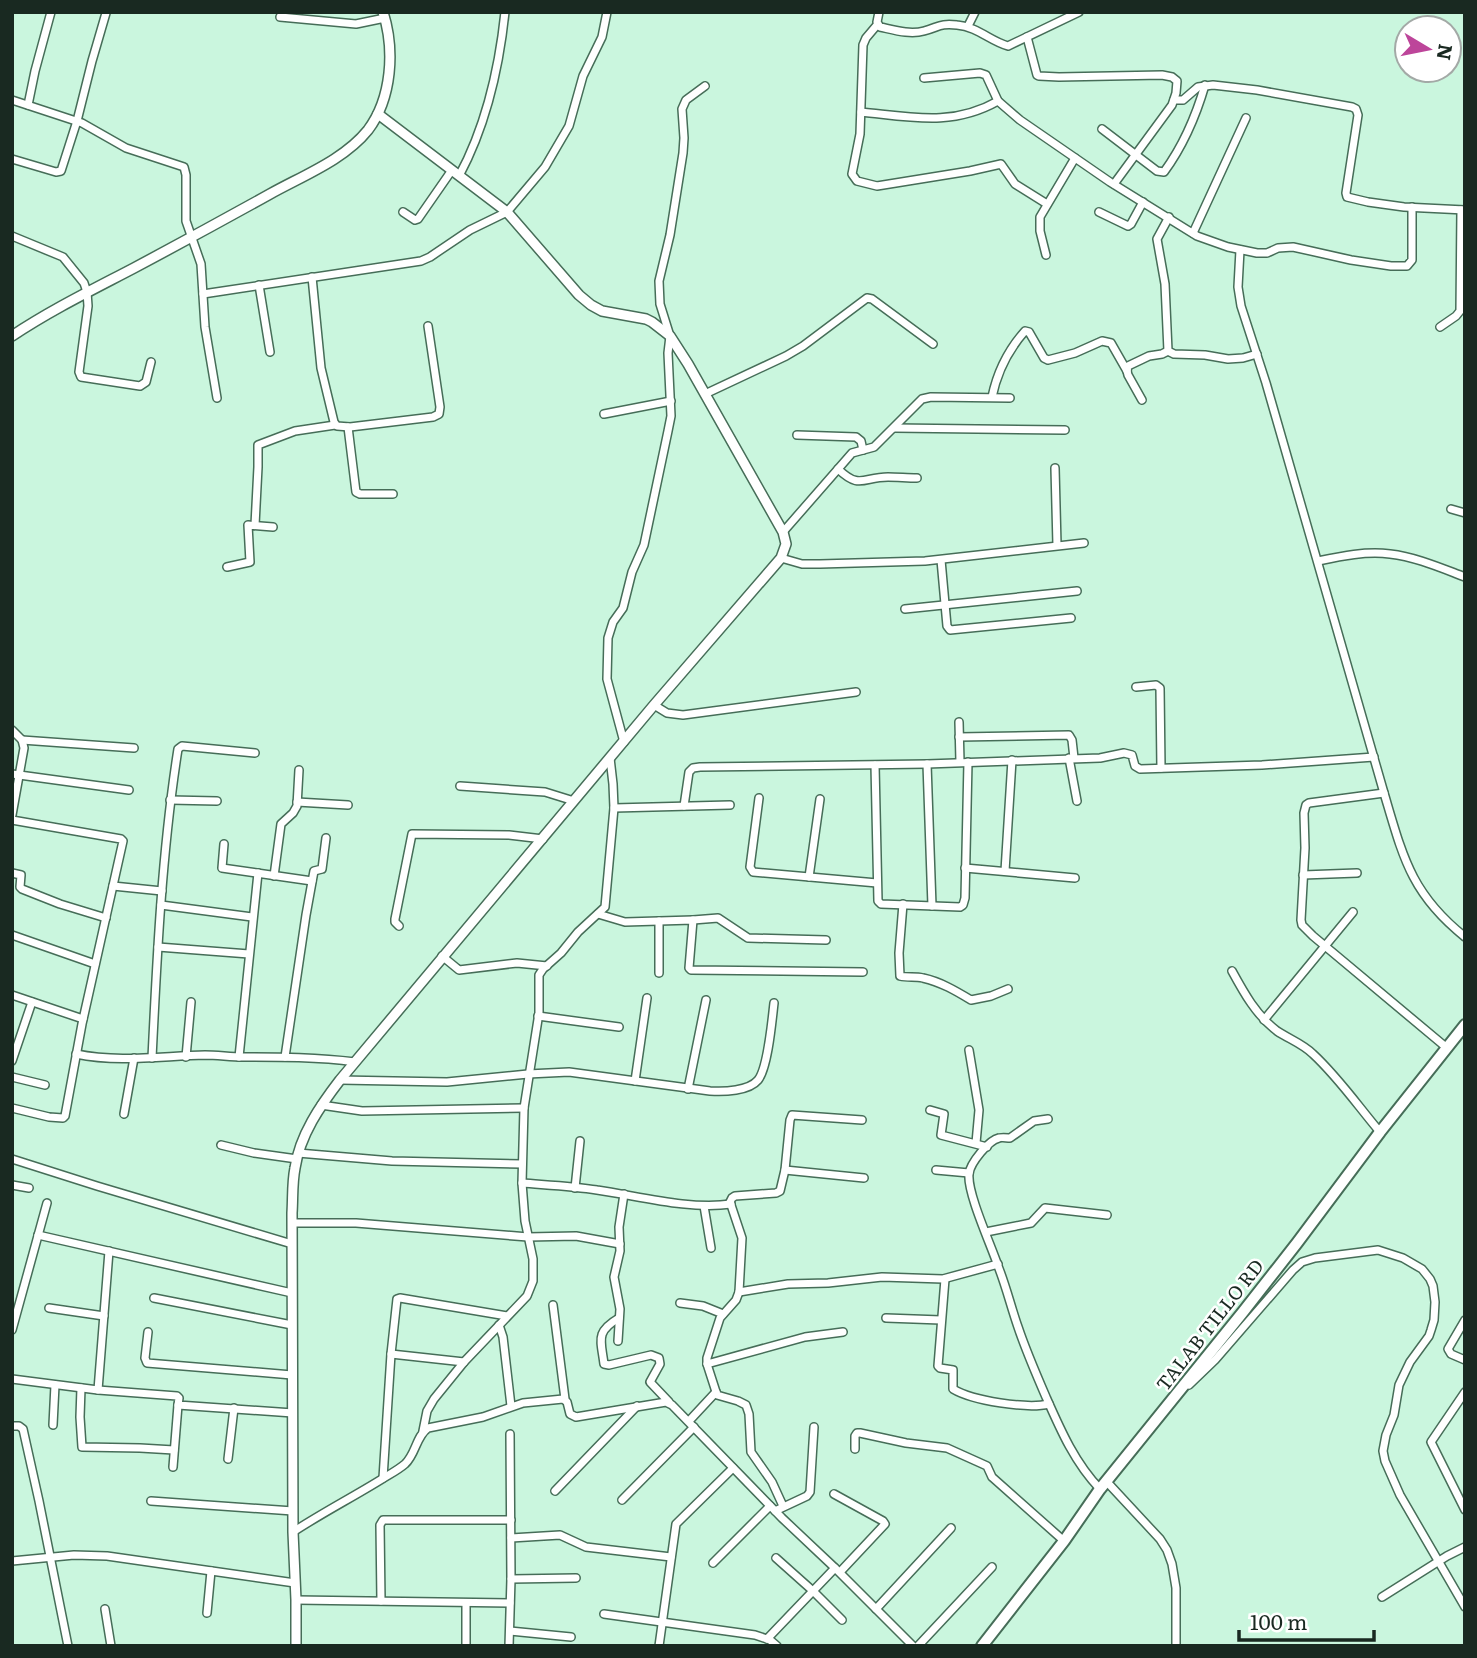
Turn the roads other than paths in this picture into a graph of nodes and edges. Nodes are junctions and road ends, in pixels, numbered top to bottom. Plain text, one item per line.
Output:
1 (51, 12) edge
2 (505, 12) edge
3 (607, 12) edge
4 (878, 12) edge
5 (975, 12) edge
6 (1079, 12) edge
7 (106, 13) edge
8 (280, 17) dead end
9 (380, 18) edge
10 (877, 25) junction
11 (968, 26) junction
12 (1027, 37) junction
13 (923, 78) dead end
14 (1205, 85) junction
15 (705, 86) dead end
16 (12, 100) edge
17 (1174, 100) junction
18 (998, 102) junction
19 (28, 105) junction
20 (861, 112) junction
21 (378, 114) junction
22 (1246, 118) dead end
23 (77, 121) junction
24 (1102, 130) dead end
25 (1135, 155) junction
26 (1075, 158) junction
27 (12, 159) edge
28 (456, 173) junction
29 (1114, 184) junction
30 (1143, 202) junction
31 (1047, 204) junction
32 (1412, 207) junction
33 (1463, 210) edge
34 (403, 212) dead end
35 (507, 212) junction
36 (1099, 212) dead end
37 (1169, 217) junction
38 (191, 233) junction
39 (1193, 233) junction
40 (12, 236) edge
41 (1240, 250) junction
42 (1046, 255) dead end
43 (312, 277) junction
44 (259, 285) junction
45 (86, 288) junction
46 (203, 294) junction
47 (428, 326) dead end
48 (1440, 327) dead end
49 (12, 336) edge
50 (670, 337) junction
51 (933, 344) dead end
52 (1168, 351) junction
53 (270, 352) dead end
54 (1257, 354) junction
55 (151, 362) dead end
56 (1127, 370) junction
57 (705, 394) junction
58 (992, 397) junction
59 (217, 398) dead end
60 (1010, 398) dead end
61 (1142, 400) dead end
62 (671, 401) junction
63 (604, 414) dead end
64 (335, 425) junction
65 (348, 428) junction
66 (894, 428) junction
67 (1065, 430) dead end
68 (797, 435) dead end
69 (863, 450) junction
70 (1055, 468) dead end
71 (838, 469) junction
72 (918, 478) dead end
73 (393, 494) dead end
74 (1451, 509) dead end
75 (1465, 513) edge
76 (255, 525) junction
77 (273, 527) dead end
78 (783, 532) junction
79 (1084, 543) dead end
80 (1056, 545) junction
81 (781, 558) junction
82 (941, 560) junction
83 (1318, 561) junction
84 (227, 567) dead end
85 (1465, 577) edge
86 (1077, 592) dead end
87 (945, 606) junction
88 (905, 609) dead end
89 (1071, 618) dead end
90 (1136, 687) dead end
91 (856, 692) dead end
92 (654, 705) junction
93 (959, 722) dead end
94 (12, 730) edge
95 (959, 737) junction
96 (22, 740) junction
97 (624, 742) junction
98 (134, 748) dead end
99 (256, 753) dead end
100 (1374, 757) junction
101 (610, 758) junction
102 (1071, 758) junction
103 (1013, 760) junction
104 (964, 762) junction
105 (927, 764) junction
106 (876, 765) junction
107 (1161, 768) junction
108 (299, 770) dead end
109 (16, 775) edge
110 (460, 786) dead end
111 (129, 790) dead end
112 (1384, 793) junction
113 (759, 798) dead end
114 (820, 799) dead end
115 (170, 800) junction
116 (217, 801) dead end
117 (574, 801) junction
118 (1077, 801) dead end
119 (297, 802) junction
120 (348, 805) dead end
121 (730, 805) dead end
122 (684, 806) junction
123 (614, 808) junction
124 (12, 818) edge
125 (326, 838) dead end
126 (543, 839) junction
127 (224, 844) dead end
128 (965, 868) junction
129 (1005, 871) junction
130 (12, 873) edge
131 (258, 873) junction
132 (1357, 873) dead end
133 (1303, 875) junction
134 (274, 876) junction
135 (809, 877) junction
136 (1075, 878) dead end
137 (312, 881) junction
138 (877, 883) junction
139 (113, 886) junction
140 (162, 891) junction
141 (162, 905) junction
142 (903, 905) junction
143 (932, 906) junction
144 (1353, 912) dead end
145 (598, 914) junction
146 (252, 918) junction
147 (106, 919) junction
148 (693, 920) junction
149 (659, 921) junction
150 (399, 926) dead end
151 (12, 935) edge
152 (1465, 937) edge
153 (826, 940) dead end
154 (1325, 946) junction
155 (158, 947) junction
156 (249, 954) junction
157 (442, 956) junction
158 (95, 964) junction
159 (548, 966) junction
160 (1232, 971) dead end
161 (863, 972) dead end
162 (659, 973) dead end
163 (1008, 989) dead end
164 (12, 995) edge
165 (647, 998) dead end
166 (706, 1000) dead end
167 (32, 1002) junction
168 (191, 1002) dead end
169 (774, 1003) dead end
170 (538, 1016) junction
171 (83, 1019) junction
172 (1264, 1020) junction
173 (1465, 1025) edge
174 (619, 1027) dead end
175 (1447, 1048) junction
176 (969, 1050) dead end
177 (76, 1054) junction
178 (186, 1057) junction
179 (239, 1057) junction
180 (285, 1057) junction
181 (134, 1058) junction
182 (152, 1058) junction
183 (12, 1061) edge
184 (350, 1062) junction
185 (528, 1074) junction
186 (12, 1077) edge
187 (340, 1080) junction
188 (635, 1081) junction
189 (45, 1085) dead end
190 (688, 1088) junction
191 (321, 1105) junction
192 (12, 1108) edge
193 (524, 1108) junction
194 (930, 1110) dead end
195 (124, 1114) dead end
196 (1048, 1119) dead end
197 (862, 1121) dead end
198 (1380, 1132) junction
199 (580, 1141) dead end
200 (976, 1143) junction
201 (221, 1144) dead end
202 (987, 1147) junction
203 (293, 1157) junction
204 (12, 1159) edge
205 (522, 1164) junction
206 (785, 1170) junction
207 (936, 1170) dead end
208 (969, 1173) junction
209 (864, 1178) dead end
210 (522, 1183) junction
211 (12, 1185) edge
212 (29, 1188) dead end
213 (575, 1188) junction
214 (624, 1194) junction
215 (47, 1203) dead end
216 (731, 1204) junction
217 (704, 1206) junction
218 (1107, 1215) dead end
219 (292, 1223) junction
220 (986, 1232) junction
221 (38, 1235) junction
222 (528, 1237) junction
223 (288, 1242) junction
224 (620, 1244) junction
225 (711, 1248) dead end
226 (109, 1251) junction
227 (998, 1264) junction
228 (945, 1279) junction
229 (288, 1292) junction
230 (739, 1292) junction
231 (154, 1298) dead end
232 (680, 1303) dead end
233 (553, 1305) dead end
234 (48, 1308) dead end
235 (723, 1314) junction
236 (507, 1316) junction
237 (104, 1317) junction
238 (619, 1318) junction
239 (886, 1318) dead end
240 (941, 1320) junction
241 (1465, 1320) edge
242 (289, 1324) junction
243 (499, 1325) junction
244 (12, 1330) edge
245 (148, 1332) dead end
246 (843, 1332) dead end
247 (618, 1341) dead end
248 (391, 1354) junction
249 (1465, 1360) edge
250 (464, 1362) junction
251 (707, 1364) junction
252 (287, 1375) junction
253 (12, 1379) edge
254 (55, 1385) junction
255 (81, 1388) junction
256 (98, 1390) junction
257 (716, 1392) junction
258 (1465, 1392) edge
259 (1178, 1394) junction
260 (565, 1399) junction
261 (669, 1403) junction
262 (1049, 1404) junction
263 (178, 1405) junction
264 (511, 1406) junction
265 (637, 1406) junction
266 (234, 1408) junction
267 (288, 1413) junction
268 (691, 1424) junction
269 (53, 1425) dead end
270 (12, 1426) edge
271 (814, 1427) dead end
272 (423, 1432) junction
273 (510, 1434) dead end
274 (855, 1449) dead end
275 (174, 1450) junction
276 (228, 1459) dead end
277 (173, 1467) dead end
278 (733, 1468) junction
279 (383, 1478) junction
280 (1104, 1486) junction
281 (555, 1491) dead end
282 (834, 1494) dead end
283 (622, 1500) dead end
284 (151, 1501) dead end
285 (777, 1508) junction
286 (288, 1510) junction
287 (1465, 1510) edge
288 (511, 1520) junction
289 (951, 1528) dead end
290 (293, 1532) junction
291 (511, 1538) junction
292 (1063, 1541) junction
293 (1462, 1548) edge
294 (50, 1557) junction
295 (671, 1557) junction
296 (776, 1558) dead end
297 (12, 1561) edge
298 (1440, 1562) junction
299 (713, 1563) dead end
300 (992, 1567) dead end
301 (838, 1570) junction
302 (211, 1571) junction
303 (576, 1578) dead end
304 (511, 1579) junction
305 (289, 1582) junction
306 (813, 1591) junction
307 (1382, 1597) dead end
308 (296, 1600) junction
309 (381, 1601) junction
310 (466, 1603) junction
311 (510, 1603) junction
312 (879, 1605) junction
313 (1465, 1607) edge
314 (105, 1608) dead end
315 (207, 1613) dead end
316 (604, 1614) dead end
317 (842, 1620) dead end
318 (662, 1621) junction
319 (510, 1631) junction
320 (571, 1637) dead end
321 (767, 1639) junction
322 (917, 1645) edge
323 (68, 1646) edge
324 (111, 1646) edge
325 (296, 1646) edge
326 (466, 1646) edge
327 (509, 1646) edge
328 (659, 1646) edge
329 (776, 1646) edge
330 (982, 1646) edge
331 (1176, 1646) edge

1 - 19 street
2 - 28 street
3 - 35 street
4 - 10 street
5 - 11 street
6 - 12 street
7 - 23 street
8 - 9 street
9 - 21 street
10 - 11 street
10 - 20 street
11 - 12 street
12 - 17 street
13 - 18 street
14 - 17 street
14 - 25 street
14 - 32 street
15 - 50 street
16 - 19 street
17 - 25 street
18 - 20 street
18 - 26 street
19 - 23 street
20 - 31 street
21 - 28 street
21 - 38 street
22 - 39 street
23 - 27 street
23 - 38 street
24 - 25 street
25 - 29 street
26 - 29 street
26 - 31 street
28 - 34 street
28 - 35 street
29 - 30 street
30 - 36 street
30 - 37 street
31 - 42 street
32 - 33 street
32 - 41 street
33 - 48 street
35 - 43 street
35 - 50 street
37 - 39 street
37 - 52 street
38 - 45 street
38 - 46 street
39 - 41 street
40 - 45 street
41 - 54 street
43 - 44 street
43 - 64 street
44 - 46 street
44 - 53 street
45 - 49 street
45 - 55 street
46 - 59 street
47 - 65 street
50 - 57 street
50 - 62 street
51 - 57 street
52 - 54 street
52 - 56 street
54 - 83 street
56 - 58 street
56 - 61 street
57 - 78 street
58 - 60 street
58 - 66 street
62 - 63 street
62 - 97 street
64 - 65 street
64 - 76 street
65 - 73 street
66 - 67 street
66 - 69 street
68 - 69 street
69 - 71 street
70 - 80 street
71 - 72 street
71 - 78 street
74 - 75 street
76 - 77 street
76 - 84 street
78 - 81 street
79 - 80 street
80 - 82 street
81 - 82 street
81 - 92 street
82 - 87 street
83 - 85 street
83 - 100 street
86 - 87 street
87 - 88 street
87 - 89 street
90 - 107 street
91 - 92 street
92 - 97 street
93 - 95 street
94 - 96 street
95 - 102 street
95 - 104 street
96 - 98 street
96 - 109 street
97 - 101 street
99 - 115 street
100 - 107 street
100 - 112 street
101 - 117 street
101 - 123 street
102 - 103 street
102 - 107 street
102 - 118 street
103 - 104 street
103 - 129 street
104 - 105 street
104 - 128 street
105 - 106 street
105 - 143 street
106 - 122 street
106 - 138 street
108 - 119 street
109 - 111 street
109 - 124 street
110 - 117 street
112 - 133 street
112 - 152 street
113 - 135 street
114 - 135 street
115 - 116 street
115 - 140 street
117 - 126 street
119 - 120 street
119 - 134 street
121 - 122 street
122 - 123 street
123 - 145 street
124 - 139 street
125 - 137 street
126 - 150 street
126 - 157 street
127 - 131 street
128 - 129 street
128 - 143 street
129 - 136 street
130 - 147 street
131 - 134 street
131 - 146 street
132 - 133 street
133 - 154 street
134 - 137 street
135 - 138 street
137 - 180 street
138 - 142 street
139 - 140 street
139 - 147 street
140 - 141 street
141 - 146 street
141 - 155 street
142 - 143 street
142 - 163 street
144 - 154 street
145 - 149 street
145 - 159 street
146 - 156 street
147 - 158 street
148 - 149 street
148 - 153 street
148 - 161 street
149 - 162 street
151 - 158 street
154 - 172 street
154 - 175 street
155 - 156 street
155 - 182 street
156 - 179 street
157 - 159 street
157 - 184 street
158 - 171 street
159 - 170 street
160 - 172 street
164 - 167 street
165 - 188 street
166 - 190 street
167 - 171 street
167 - 183 street
168 - 178 street
169 - 190 street
170 - 174 street
170 - 185 street
171 - 177 street
172 - 198 street
173 - 175 main road, TALAB TILLO RD
175 - 198 main road, TALAB TILLO RD
176 - 200 street
177 - 181 street
177 - 192 street
178 - 179 street
178 - 182 street
179 - 180 street
180 - 184 street
181 - 182 street
181 - 195 street
184 - 187 street
185 - 187 street
185 - 188 street
185 - 193 street
186 - 189 street
187 - 191 street
188 - 190 street
191 - 193 street
191 - 203 street
193 - 205 street
194 - 200 street
196 - 202 street
197 - 206 street
198 - 259 main road, TALAB TILLO RD
199 - 213 street
200 - 202 street
201 - 203 street
202 - 208 street
203 - 205 street
203 - 219 street
204 - 223 street
205 - 210 street
206 - 209 street
206 - 216 street
207 - 208 street
208 - 220 street
210 - 213 street
210 - 222 street
211 - 212 street
213 - 214 street
214 - 217 street
214 - 224 street
215 - 221 street
216 - 217 street
216 - 230 street
217 - 225 street
218 - 220 street
219 - 222 street
219 - 223 street
220 - 227 street
221 - 226 street
221 - 244 street
222 - 224 street
222 - 236 street
223 - 229 street
224 - 238 street
226 - 229 street
226 - 237 street
227 - 228 street
227 - 262 street
228 - 230 street
228 - 240 street
229 - 242 street
230 - 235 street
231 - 242 street
232 - 235 street
233 - 260 street
234 - 237 street
235 - 251 street
236 - 243 street
236 - 248 street
237 - 256 street
238 - 247 street
238 - 261 street
239 - 240 street
240 - 262 street
241 - 249 street
242 - 252 street
243 - 250 street
243 - 264 street
245 - 252 street
246 - 251 street
248 - 250 street
248 - 279 street
250 - 272 street
251 - 257 street
252 - 267 street
253 - 254 street
254 - 255 street
254 - 269 street
255 - 256 street
255 - 275 street
256 - 263 street
257 - 268 street
257 - 285 street
258 - 287 street
259 - 280 main road, TALAB TILLO RD
259 - 298 street
260 - 264 street
260 - 265 street
261 - 265 street
261 - 268 street
262 - 280 street
263 - 266 street
263 - 275 street
264 - 272 street
265 - 281 street
266 - 267 street
266 - 276 street
267 - 286 street
268 - 278 street
268 - 283 street
270 - 294 street
271 - 285 street
272 - 279 street
273 - 288 street
274 - 292 street
275 - 277 street
278 - 285 street
278 - 295 street
279 - 290 street
280 - 292 main road, TALAB TILLO RD
280 - 331 street
282 - 301 street
284 - 286 street
285 - 299 street
285 - 301 street
286 - 290 street
288 - 291 street
288 - 309 street
289 - 312 street
290 - 305 street
291 - 295 street
291 - 304 street
292 - 330 main road, TALAB TILLO RD
293 - 298 street
294 - 297 street
294 - 302 street
294 - 323 street
295 - 318 street
296 - 306 street
298 - 307 street
298 - 313 street
300 - 322 street
301 - 306 street
301 - 312 street
302 - 305 street
302 - 315 street
303 - 304 street
304 - 311 street
305 - 308 street
306 - 317 street
306 - 321 street
308 - 309 street
308 - 325 street
309 - 310 street
310 - 311 street
310 - 326 street
311 - 319 street
312 - 322 street
314 - 324 street
316 - 318 street
318 - 321 street
318 - 328 street
319 - 320 street
319 - 327 street
321 - 329 street

